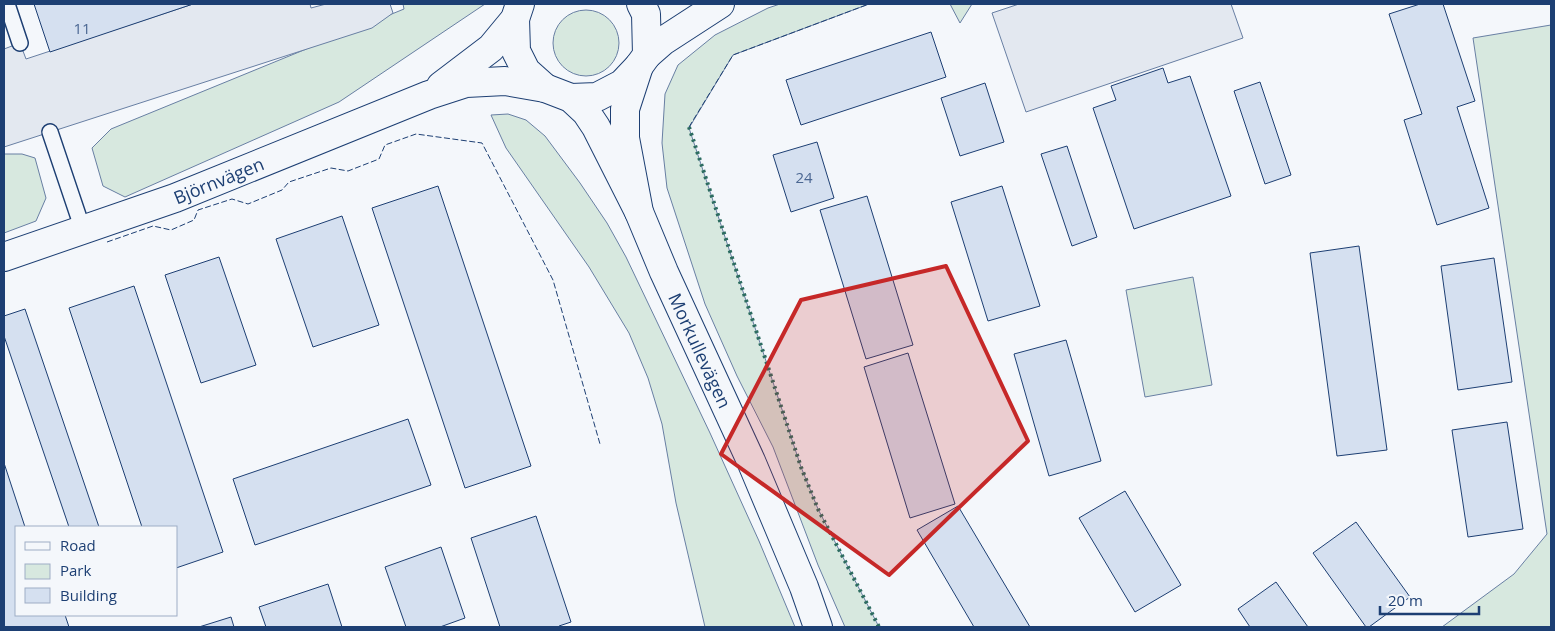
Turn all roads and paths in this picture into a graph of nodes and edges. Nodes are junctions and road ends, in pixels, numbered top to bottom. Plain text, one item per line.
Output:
1 (6, 4) edge
2 (641, 4) edge
3 (720, 4) edge
4 (517, 11) edge
5 (20, 43) dead end
6 (643, 61) junction
7 (545, 88) junction
8 (430, 95) junction
9 (571, 98) junction
10 (50, 132) dead end
11 (639, 212) junction
12 (83, 230) junction
13 (4, 257) edge
14 (818, 627) edge

1 - 5 lane
2 - 6 street
3 - 6 street, Björnvägen
4 - 7 street, Björnvägen
4 - 8 street, Björnvägen
6 - 9 street, Björnvägen
6 - 11 street, Morkullevägen
7 - 8 street, Björnvägen
7 - 9 street, Björnvägen
8 - 12 street, Björnvägen
9 - 11 street, Björnvägen
10 - 12 lane
11 - 14 street, Morkullevägen
12 - 13 street, Björnvägen

